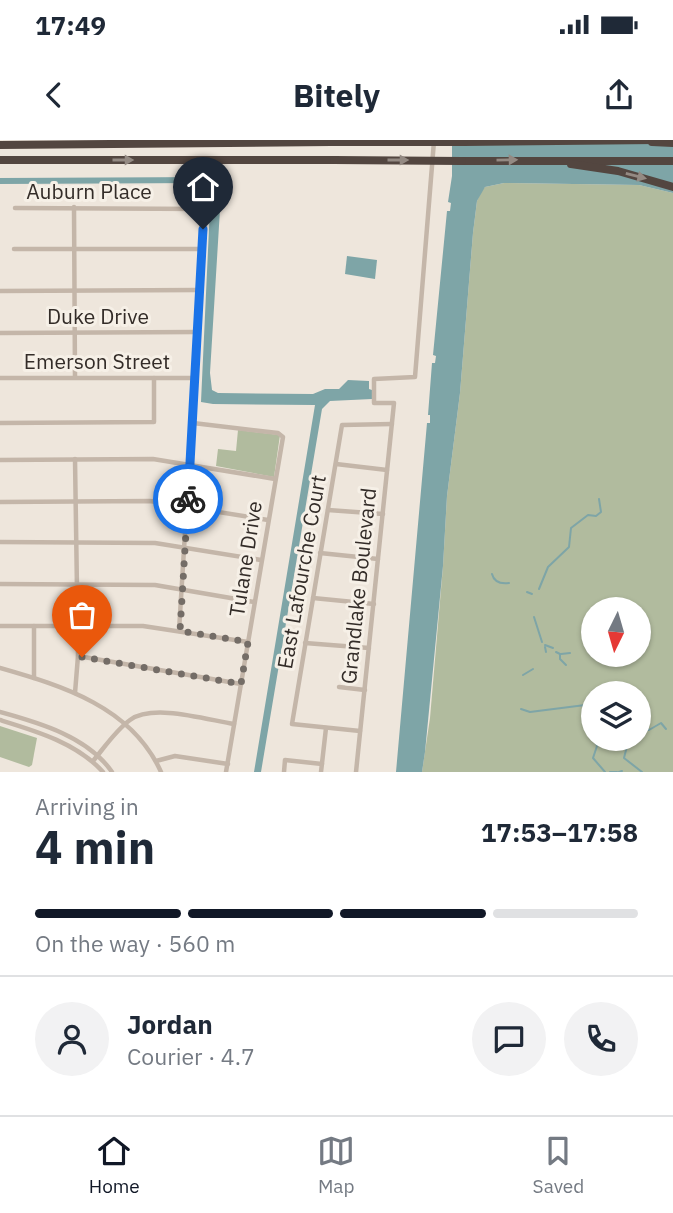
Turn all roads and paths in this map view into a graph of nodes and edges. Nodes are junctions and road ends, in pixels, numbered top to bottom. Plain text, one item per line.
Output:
1 (201, 140) edge
2 (434, 140) edge
3 (657, 140) edge
4 (618, 141) edge
5 (240, 143) junction
6 (673, 143) edge
7 (0, 145) edge
8 (551, 160) junction
9 (673, 161) edge
10 (0, 162) edge
11 (673, 187) edge
12 (206, 188) dead end
13 (74, 207) junction
14 (15, 208) dead end
15 (204, 209) junction
16 (14, 249) dead end
17 (75, 249) junction
18 (201, 249) junction
19 (199, 290) junction
20 (0, 291) edge
21 (75, 291) junction
22 (76, 332) junction
23 (197, 332) junction
24 (0, 333) edge
25 (75, 377) junction
26 (0, 378) edge
27 (154, 378) junction
28 (194, 378) junction
29 (0, 423) edge
30 (193, 423) junction
31 (392, 424) junction
32 (75, 459) junction
33 (0, 460) edge
34 (336, 464) junction
35 (191, 465) junction
36 (387, 470) junction
37 (275, 479) junction
38 (0, 502) edge
39 (75, 502) junction
40 (188, 507) junction
41 (328, 509) junction
42 (383, 514) junction
43 (268, 520) junction
44 (0, 542) edge
45 (76, 542) junction
46 (185, 549) junction
47 (320, 553) junction
48 (378, 559) junction
49 (261, 560) junction
50 (0, 584) edge
51 (76, 584) junction
52 (182, 590) junction
53 (313, 598) junction
54 (254, 603) junction
55 (374, 604) junction
56 (0, 626) edge
57 (34, 626) junction
58 (77, 626) junction
59 (180, 631) junction
60 (248, 642) junction
61 (305, 643) junction
62 (369, 649) junction
63 (78, 656) junction
64 (0, 668) edge
65 (34, 678) junction
66 (241, 684) junction
67 (339, 687) dead end
68 (365, 690) junction
69 (75, 693) junction
70 (0, 712) edge
71 (0, 720) edge
72 (126, 723) junction
73 (234, 724) junction
74 (326, 728) junction
75 (360, 731) junction
76 (98, 755) junction
77 (93, 761) junction
78 (156, 761) junction
79 (228, 764) junction
80 (322, 764) junction
81 (103, 772) edge
82 (112, 772) edge
83 (161, 772) edge
84 (226, 772) edge
85 (284, 772) edge
86 (321, 772) edge
87 (356, 772) edge

1 - 5 highway
2 - 31 street, Grandlake Boulevard
3 - 4 highway
4 - 5 highway, bridge
4 - 6 highway
5 - 7 highway
8 - 9 highway
10 -> 8 highway, bridge
8 -> 11 highway
12 - 15 street
13 - 14 street, Auburn Place
13 - 15 street, Auburn Place
13 - 17 street
15 - 18 street
16 - 17 street
17 - 18 street
17 - 21 street
18 - 19 street
19 - 21 street
19 - 23 street
20 - 21 street
21 - 22 street
22 - 23 street, Duke Drive
22 - 24 street, Duke Drive
22 - 25 street
23 - 28 street
25 - 26 street, Emerson Street
25 - 27 street, Emerson Street
27 - 28 street, Emerson Street
27 - 29 street
28 - 30 street
30 - 35 street
30 - 37 street, Tulane Drive
31 - 34 street, East Lafourche Court
31 - 36 street, Grandlake Boulevard
32 - 33 street
32 - 35 street
32 - 39 street
34 - 36 street
34 - 41 street, East Lafourche Court
35 - 37 street
35 - 40 street
36 - 42 street, Grandlake Boulevard
37 - 43 street, Tulane Drive
38 - 39 street
39 - 40 street
39 - 45 street
40 - 43 street
40 - 46 street
41 - 42 street
41 - 47 street, East Lafourche Court
42 - 48 street, Grandlake Boulevard
43 - 49 street, Tulane Drive
44 - 45 street
45 - 46 street
45 - 51 street
46 - 49 street
46 - 52 street
47 - 48 street
47 - 53 street, East Lafourche Court
48 - 55 street, Grandlake Boulevard
49 - 54 street, Tulane Drive
50 - 51 street
51 - 52 street
51 - 58 street
52 - 54 street
52 - 59 street
53 - 55 street
53 - 61 street, East Lafourche Court
54 - 60 street, Tulane Drive
55 - 62 street, Grandlake Boulevard
56 - 57 street
57 - 58 street
57 - 65 street
58 - 59 street
58 - 63 street
59 - 60 street
60 - 66 street, Tulane Drive
61 - 62 street
61 - 74 street, East Lafourche Court
62 - 68 street, Grandlake Boulevard
63 - 66 street
63 - 69 street
64 - 65 street
65 - 69 street
66 - 73 street, Tulane Drive
67 - 68 street
68 - 75 street, Grandlake Boulevard
69 - 72 street
70 - 76 street
71 - 77 street
72 - 73 street
72 - 76 street
72 - 78 street
73 - 79 street, Tulane Drive
74 - 75 street
74 - 80 street
75 - 87 street, Grandlake Boulevard
76 - 77 street
76 - 82 street
77 - 81 street
78 - 79 street
78 - 83 street
79 - 84 street, Tulane Drive
80 - 85 street
80 - 86 street

